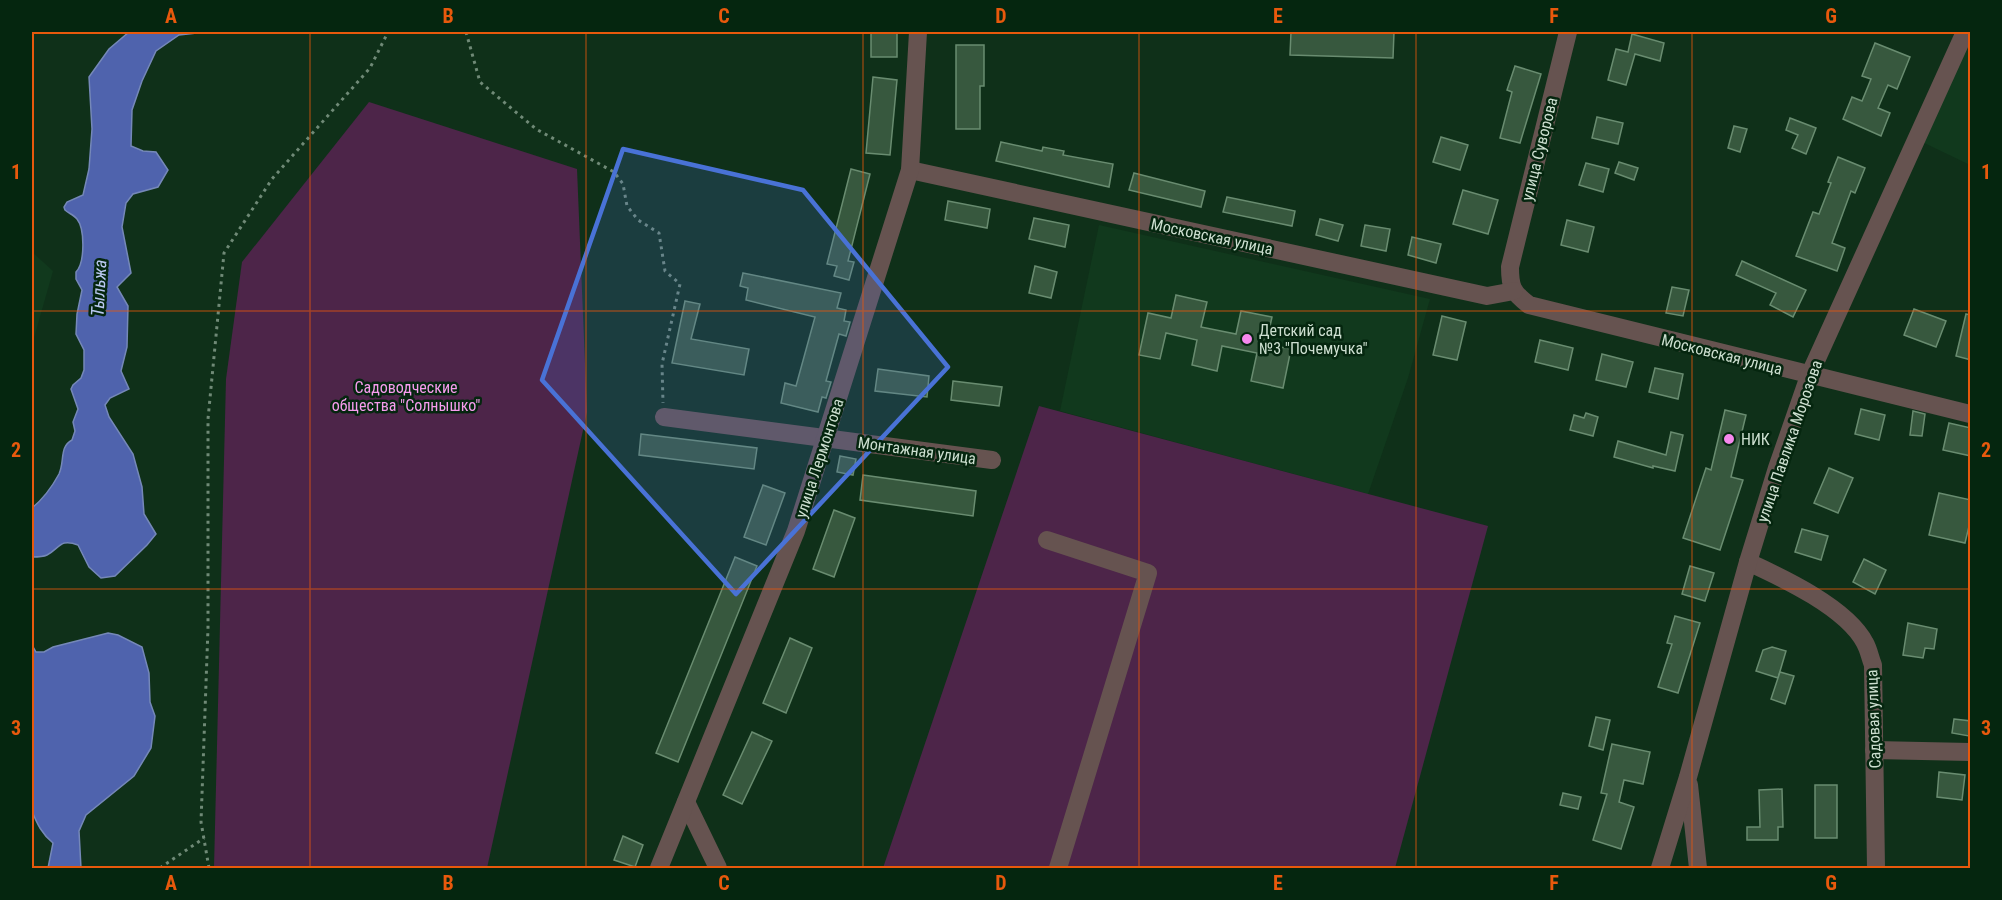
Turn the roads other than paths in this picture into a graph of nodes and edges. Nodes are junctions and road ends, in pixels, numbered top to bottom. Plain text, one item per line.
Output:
1 (918, 32) edge
2 (1568, 32) edge
3 (1965, 32) edge
4 (910, 170) junction
5 (1514, 291) junction
6 (1809, 376) junction
7 (1971, 414) edge
8 (664, 417) road end
9 (826, 437) junction
10 (992, 460) dead end
11 (1047, 540) dead end
12 (1748, 561) junction
13 (1874, 750) junction
14 (1971, 752) edge
15 (1688, 777) junction
16 (686, 802) junction
17 (659, 868) edge
18 (718, 868) edge
19 (1058, 868) edge
20 (1660, 868) edge
21 (1698, 868) edge
22 (1876, 868) edge

1 - 4 street, улица Лермонтова
2 - 5 street, улица Суворова
3 - 6 street, улица Павлика Морозова
4 - 5 street, Московская улица
4 - 9 street, улица Лермонтова
5 - 6 street, Московская улица
6 - 7 street, Московская улица
6 - 12 street, улица Павлика Морозова
8 - 9 street, Монтажная улица
9 - 10 street, Монтажная улица
9 - 16 street, улица Лермонтова
11 - 19 street
12 - 13 street, Садовая улица
12 - 15 street, улица Павлика Морозова
13 - 14 street
13 - 22 street, Садовая улица
15 - 20 street, улица Павлика Морозова
15 - 21 street
16 - 17 street, улица Лермонтова
16 - 18 street

